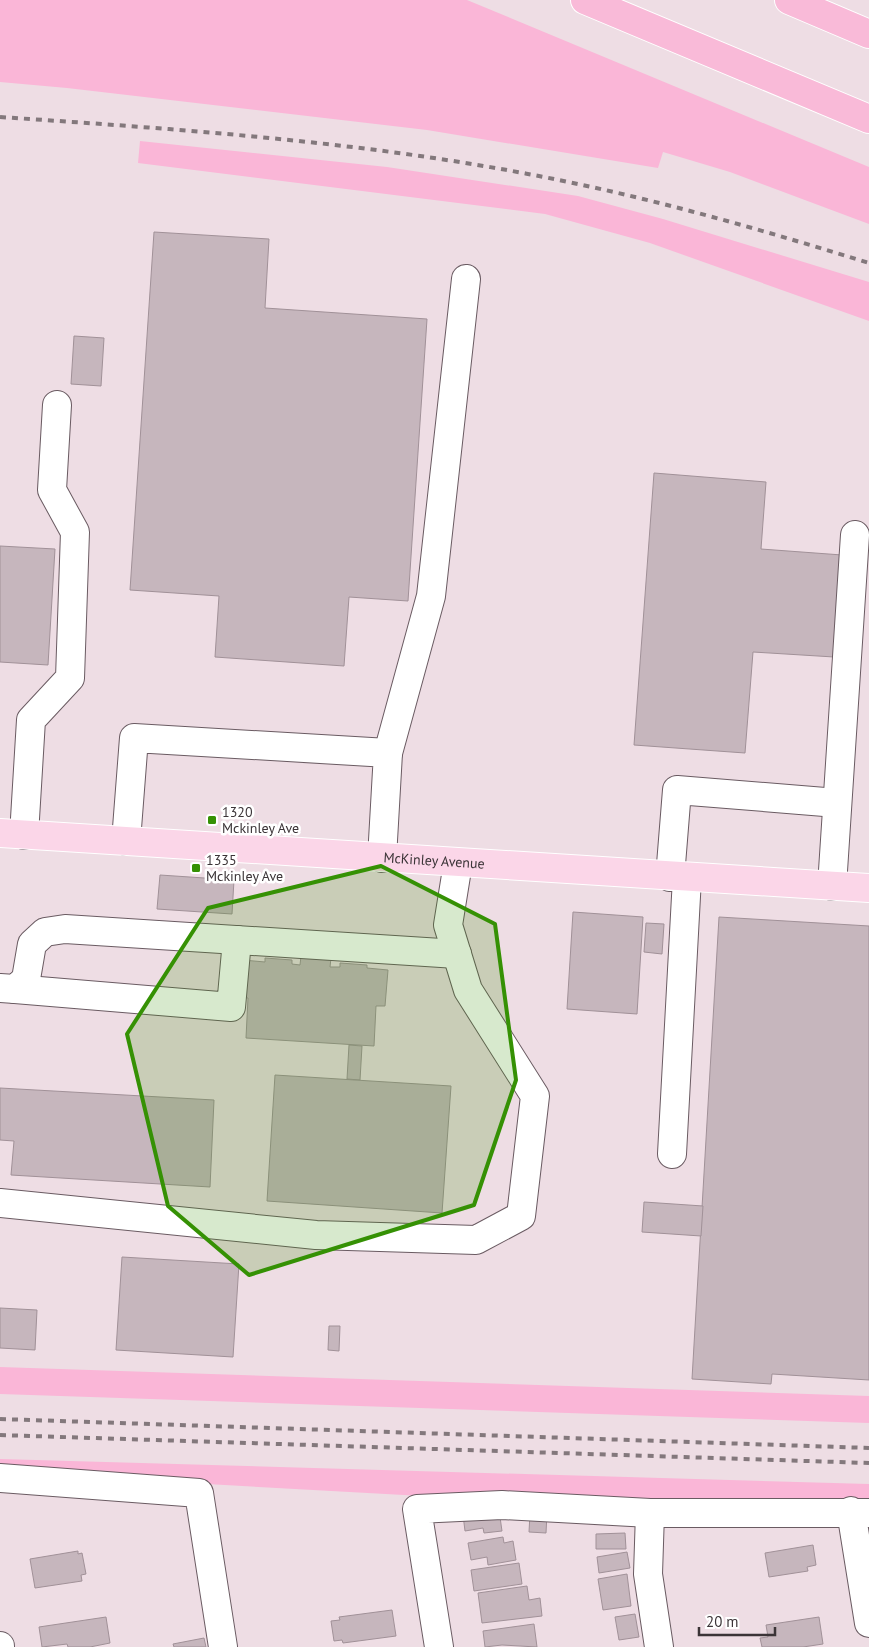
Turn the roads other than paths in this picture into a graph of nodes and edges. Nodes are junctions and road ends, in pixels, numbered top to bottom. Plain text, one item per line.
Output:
1 (585, 0) edge
2 (789, 0) edge
3 (869, 34) edge
4 (869, 120) edge
5 (466, 279) dead end
6 (57, 405) dead end
7 (855, 535) dead end
8 (388, 753) junction
9 (837, 803) junction
10 (12, 834) edge
11 (126, 841) junction
12 (382, 858) junction
13 (458, 863) junction
14 (679, 878) junction
15 (832, 886) junction
16 (869, 888) edge
17 (237, 940) junction
18 (457, 954) junction
19 (8, 988) edge
20 (672, 1154) dead end
21 (0, 1203) edge
22 (0, 1478) edge
23 (860, 1512) edge
24 (650, 1513) junction
25 (869, 1623) edge
26 (223, 1647) edge
27 (439, 1647) edge
28 (659, 1647) edge

1 - 4 highway
2 - 3 highway
5 - 8 street
6 - 10 street
7 - 9 street
8 - 11 street
8 - 12 street
9 - 14 street
9 - 15 street
10 - 11 main road, McKinley Avenue
11 - 12 main road, McKinley Avenue
12 - 13 main road, McKinley Avenue
13 - 14 main road, McKinley Avenue
13 - 18 street
14 - 15 main road, McKinley Avenue
14 - 20 street
15 - 16 main road, McKinley Avenue
17 - 18 street
17 - 19 street
17 - 19 street
18 - 21 street
22 - 26 street
23 - 24 street
23 - 25 street
24 - 27 street
24 - 28 street

